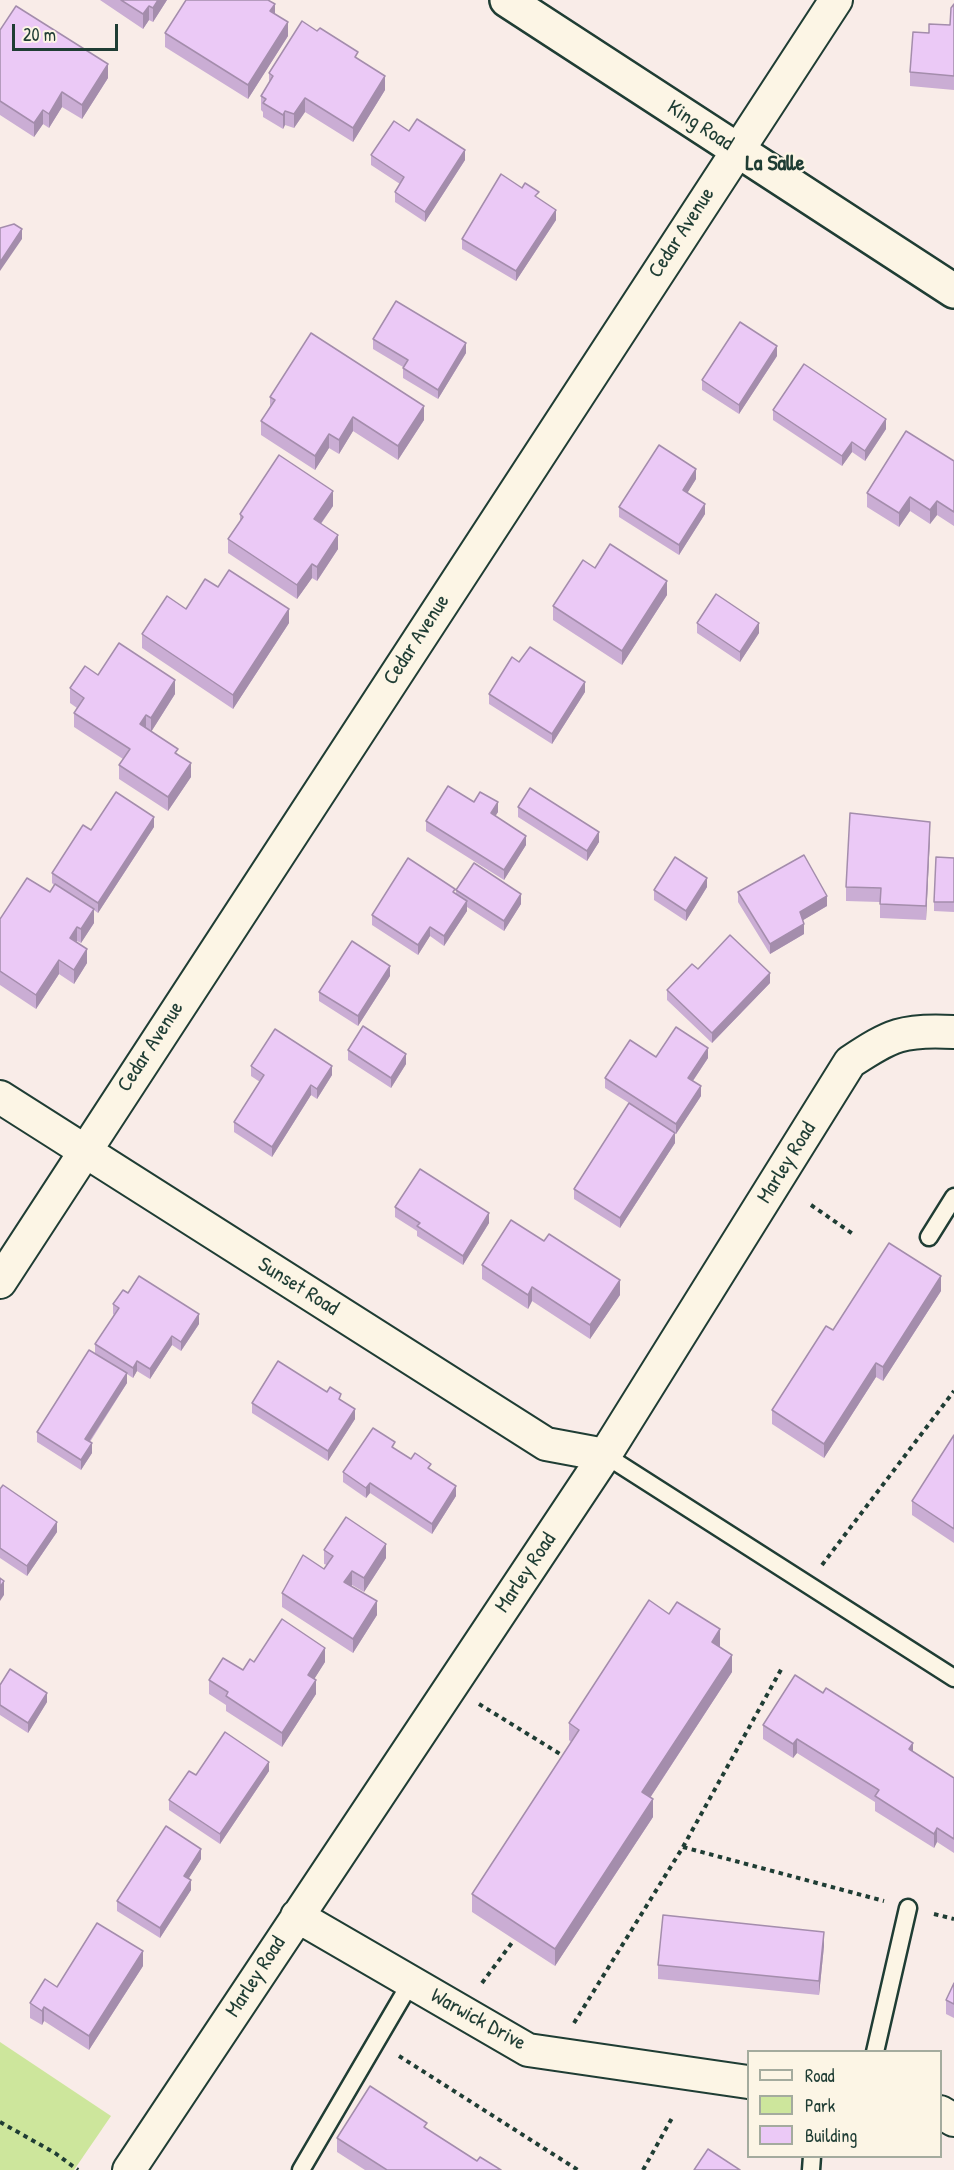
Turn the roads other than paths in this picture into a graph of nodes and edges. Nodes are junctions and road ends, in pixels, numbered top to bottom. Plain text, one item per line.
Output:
1 (507, 0) edge
2 (836, 0) edge
3 (737, 150) junction
4 (954, 291) edge
5 (954, 1032) edge
6 (0, 1097) edge
7 (83, 1151) junction
8 (954, 1197) edge
9 (929, 1238) dead end
10 (0, 1282) edge
11 (605, 1455) junction
12 (954, 1678) edge
13 (908, 1908) road end
14 (297, 1916) junction
15 (411, 1982) junction
16 (875, 2050) edge
17 (747, 2082) edge
18 (129, 2170) edge
19 (301, 2170) edge

1 - 3 main road, King Road
2 - 3 street, Cedar Avenue
3 - 4 main road, King Road
3 - 7 street, Cedar Avenue
5 - 11 street, Marley Road
6 - 7 street, Sunset Road
7 - 10 street, Cedar Avenue
7 - 11 street, Sunset Road
8 - 9 lane
11 - 12 lane
11 - 14 street, Marley Road
13 - 16 lane
14 - 15 street, Warwick Drive
14 - 18 street, Marley Road
15 - 17 street, Warwick Drive
15 - 19 lane

